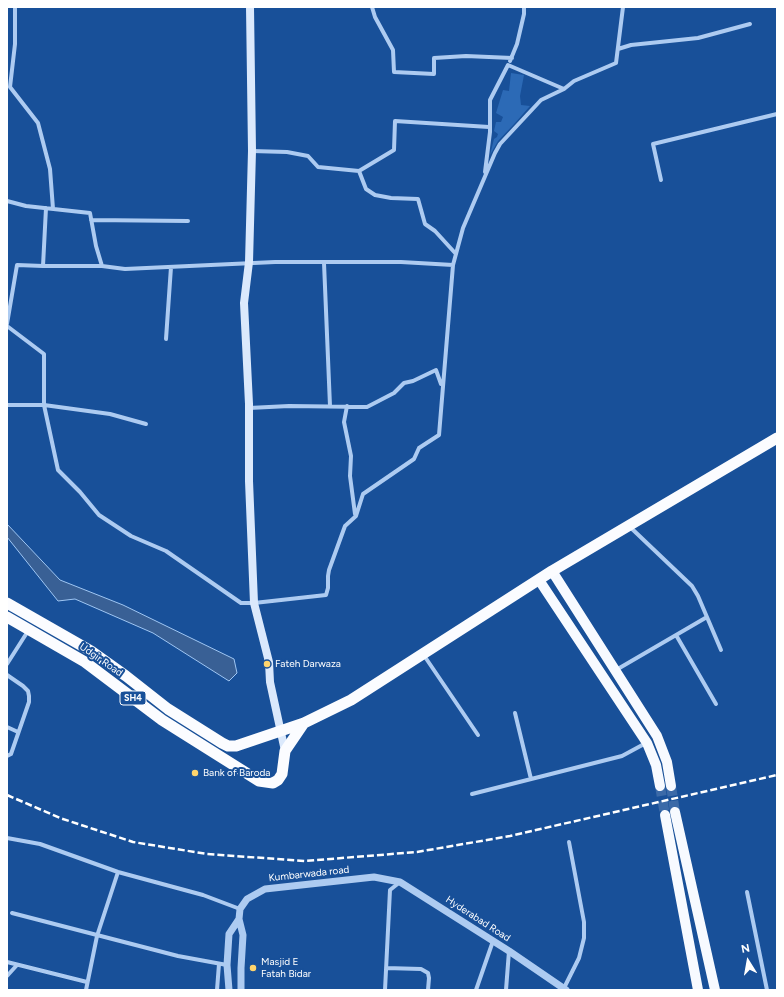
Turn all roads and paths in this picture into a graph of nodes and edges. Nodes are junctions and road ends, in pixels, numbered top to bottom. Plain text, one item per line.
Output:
1 (15, 7) edge
2 (250, 7) edge
3 (372, 7) edge
4 (524, 7) edge
5 (624, 7) edge
6 (750, 24) dead end
7 (618, 49) junction
8 (512, 58) junction
9 (508, 65) junction
10 (564, 89) junction
11 (777, 114) edge
12 (489, 127) junction
13 (252, 151) junction
14 (359, 171) junction
15 (483, 180) junction
16 (661, 180) dead end
17 (7, 201) edge
18 (46, 208) junction
19 (53, 209) junction
20 (91, 220) junction
21 (188, 221) dead end
22 (456, 254) junction
23 (249, 262) junction
24 (324, 263) junction
25 (43, 266) junction
26 (102, 266) junction
27 (453, 266) junction
28 (171, 267) junction
29 (7, 325) edge
30 (166, 339) dead end
31 (442, 386) junction
32 (7, 405) edge
33 (44, 405) junction
34 (330, 406) junction
35 (347, 406) junction
36 (249, 408) junction
37 (146, 424) dead end
38 (777, 438) edge
39 (356, 516) junction
40 (628, 526) junction
41 (552, 571) junction
42 (539, 580) junction
43 (7, 603) edge
44 (254, 603) junction
45 (7, 617) edge
46 (707, 617) junction
47 (29, 629) junction
48 (676, 635) junction
49 (720, 650) dead end
50 (423, 654) junction
51 (7, 664) edge
52 (616, 670) junction
53 (7, 675) edge
54 (716, 704) dead end
55 (515, 713) dead end
56 (304, 724) junction
57 (7, 727) edge
58 (281, 730) junction
59 (18, 732) junction
60 (478, 735) dead end
61 (647, 743) junction
62 (285, 751) junction
63 (7, 756) edge
64 (531, 779) junction
65 (660, 786) tunnel mouth
66 (671, 786) tunnel mouth
67 (472, 794) dead end
68 (675, 812) tunnel mouth
69 (665, 815) tunnel mouth
70 (7, 838) edge
71 (569, 842) dead end
72 (118, 872) junction
73 (374, 878) joint
74 (400, 882) junction
75 (747, 892) dead end
76 (240, 908) junction
77 (12, 913) dead end
78 (239, 919) junction
79 (97, 936) junction
80 (493, 941) junction
81 (509, 951) junction
82 (7, 962) edge
83 (219, 964) junction
84 (17, 965) junction
85 (228, 965) junction
86 (386, 968) junction
87 (7, 976) edge
88 (87, 982) junction
89 (561, 988) edge
90 (86, 990) edge
91 (217, 990) edge
92 (229, 990) edge
93 (241, 990) edge
94 (385, 990) edge
95 (428, 990) edge
96 (476, 990) edge
97 (506, 990) edge
98 (698, 990) edge
99 (715, 990) edge
100 (767, 990) edge

1 - 19 street
2 - 13 main road
3 - 8 street
4 - 8 street
5 - 7 street
6 - 7 street
7 - 10 street
8 - 9 street
9 - 10 street
9 - 12 street
10 - 15 street
11 - 16 street
12 - 14 street
12 - 15 street
13 - 14 street
13 - 23 main road
14 - 22 street
15 - 22 street
17 - 18 street
18 - 19 street
18 - 25 street
19 - 20 street
20 - 21 street
20 - 26 street
22 - 27 street
23 - 24 street
23 - 28 street
23 - 36 main road
24 - 27 street
24 - 34 street
25 - 26 street
25 - 29 street
26 - 28 street
27 - 31 street
28 - 30 street
29 - 33 street
31 - 35 street
31 - 39 street
32 - 33 street
33 - 37 street
33 - 44 street
34 - 35 street
34 - 36 street
35 - 39 street
36 - 44 main road
38 - 40 highway
39 - 44 street
40 - 41 highway
40 - 46 street
41 - 42 highway
41 - 52 main road
42 - 50 highway
42 - 61 main road
43 - 58 highway, Udgir Road / SH4
44 - 58 main road
45 - 47 highway, Udgir Road / SH4
46 - 48 street
46 - 49 street
47 - 51 street
47 - 62 highway, Udgir Road / SH4
48 - 52 street
48 - 54 street
50 - 56 highway
50 - 60 street
52 - 66 main road
53 - 59 street
55 - 64 street
56 - 58 highway
56 - 62 highway
57 - 59 street
58 - 62 main road
59 - 63 street
61 - 64 street
61 - 65 main road
64 - 67 street
68 - 99 main road
69 - 98 main road
70 - 72 street
71 - 89 street
72 - 76 street
72 - 79 street
73 - 74 street, Hyderabad Road
73 - 76 street, Kumbarwada road
74 - 80 street, Hyderabad Road
74 - 86 street
75 - 100 street
76 - 78 street
77 - 79 street
78 - 85 street
78 - 93 street
79 - 83 street
79 - 88 street
80 - 81 street, Hyderabad Road
80 - 96 street
81 - 89 street, Hyderabad Road
81 - 97 street
82 - 84 street
83 - 85 street
83 - 91 street
84 - 87 street
84 - 88 street
85 - 92 street
86 - 94 street
86 - 95 street
88 - 90 street

